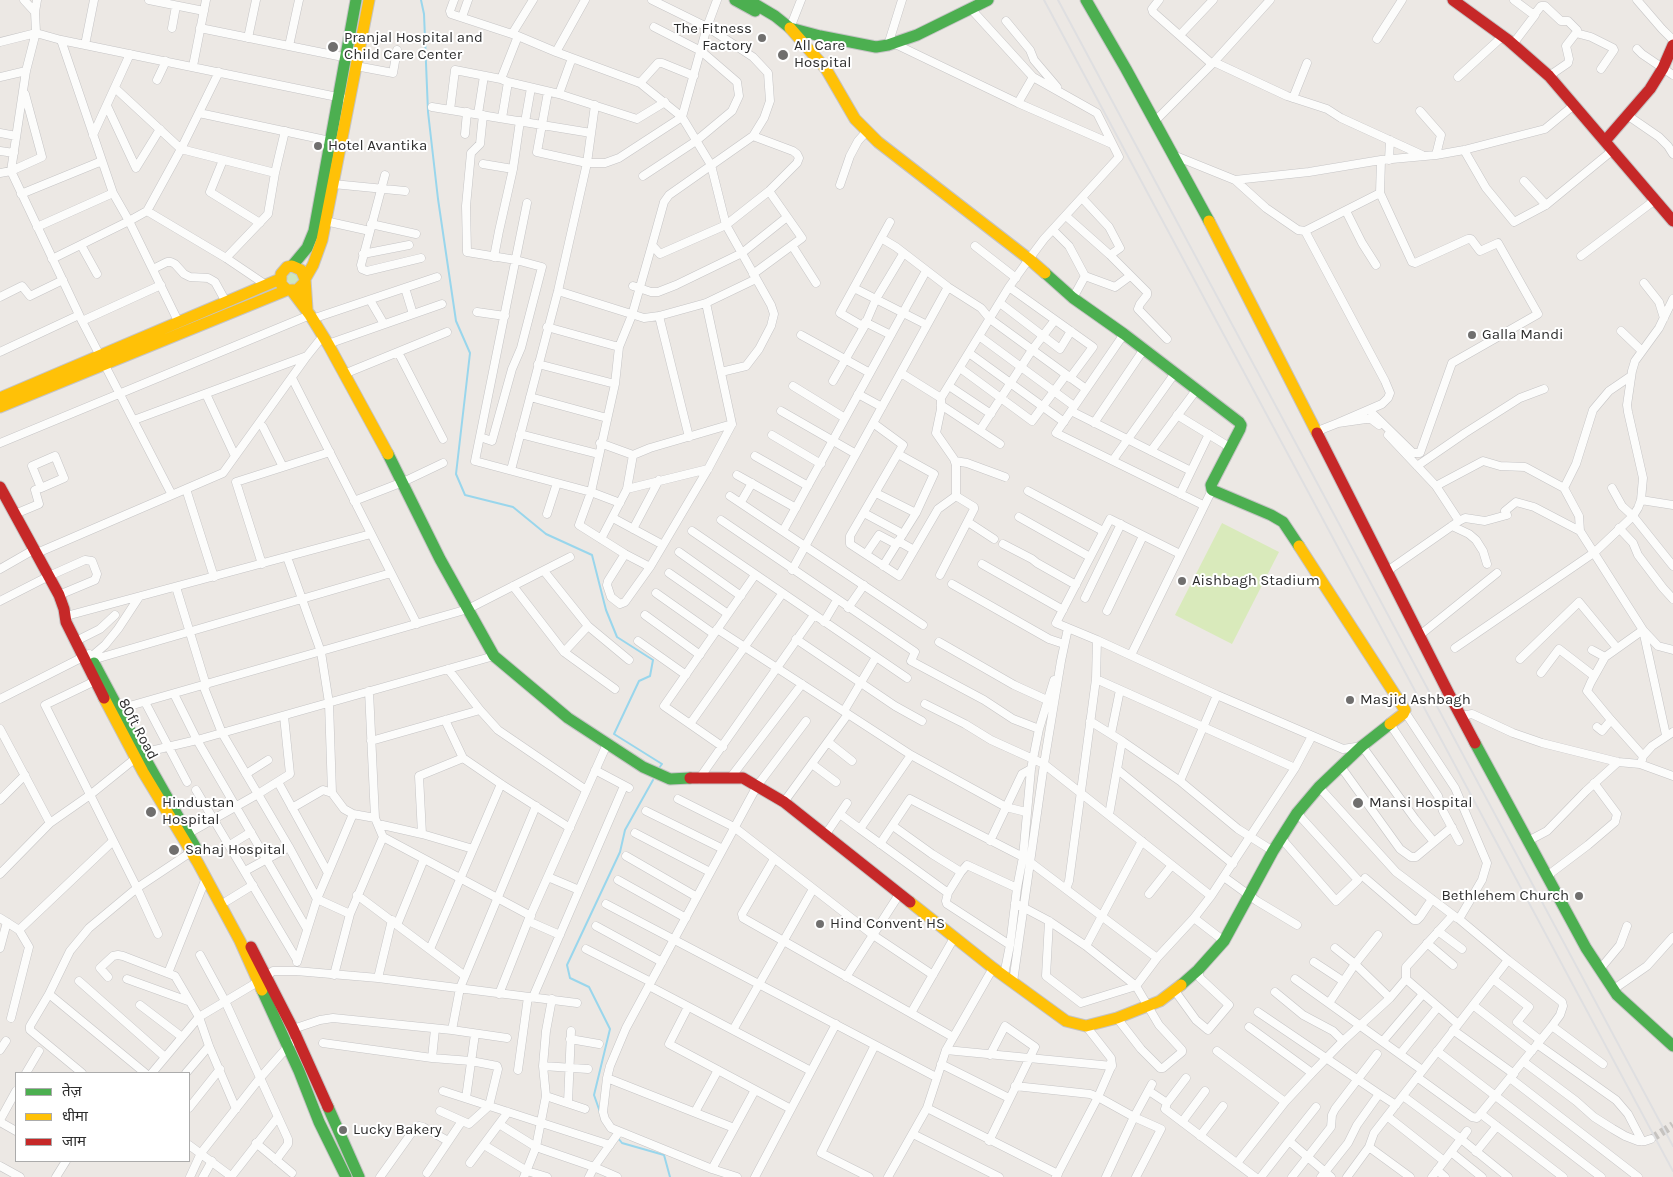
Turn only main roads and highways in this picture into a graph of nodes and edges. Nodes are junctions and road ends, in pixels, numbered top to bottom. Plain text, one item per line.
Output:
1 (354, 0) edge
2 (368, 0) edge
3 (735, 0) edge
4 (748, 0) edge
5 (988, 0) edge
6 (1086, 0) edge
7 (1453, 0) edge
8 (973, 5) edge
9 (780, 20) junction
10 (790, 28) junction
11 (1673, 45) edge
12 (1668, 72) edge
13 (1609, 145) junction
14 (1673, 221) edge
15 (292, 266) junction
16 (280, 279) junction
17 (304, 281) junction
18 (290, 291) junction
19 (310, 315) junction
20 (101, 359) junction
21 (0, 398) edge
22 (0, 407) edge
23 (0, 487) edge
24 (67, 612) junction
25 (89, 657) junction
26 (139, 755) junction
27 (263, 980) junction
28 (1673, 1046) edge
29 (346, 1177) edge
30 (359, 1177) edge

1 - 15 main road
2 - 17 main road
3 - 9 main road
4 - 9 main road
5 - 8 main road
6 - 28 main road
7 - 13 main road
8 - 10 main road
9 - 10 main road
10 - 19 main road
11 - 12 main road
12 - 13 main road
13 - 14 main road
15 - 16 main road
15 - 17 main road
16 - 18 main road
16 - 20 main road
17 - 18 main road
17 - 19 main road
18 - 19 main road
18 - 20 main road
20 - 21 main road
20 - 22 main road
23 - 24 main road, 80ft Road
24 - 25 main road
24 - 25 main road, 80ft Road
25 - 26 main road
25 - 26 main road, 80ft Road
26 - 27 main road, 80ft Road
26 - 27 main road
27 - 29 main road
27 - 30 main road

